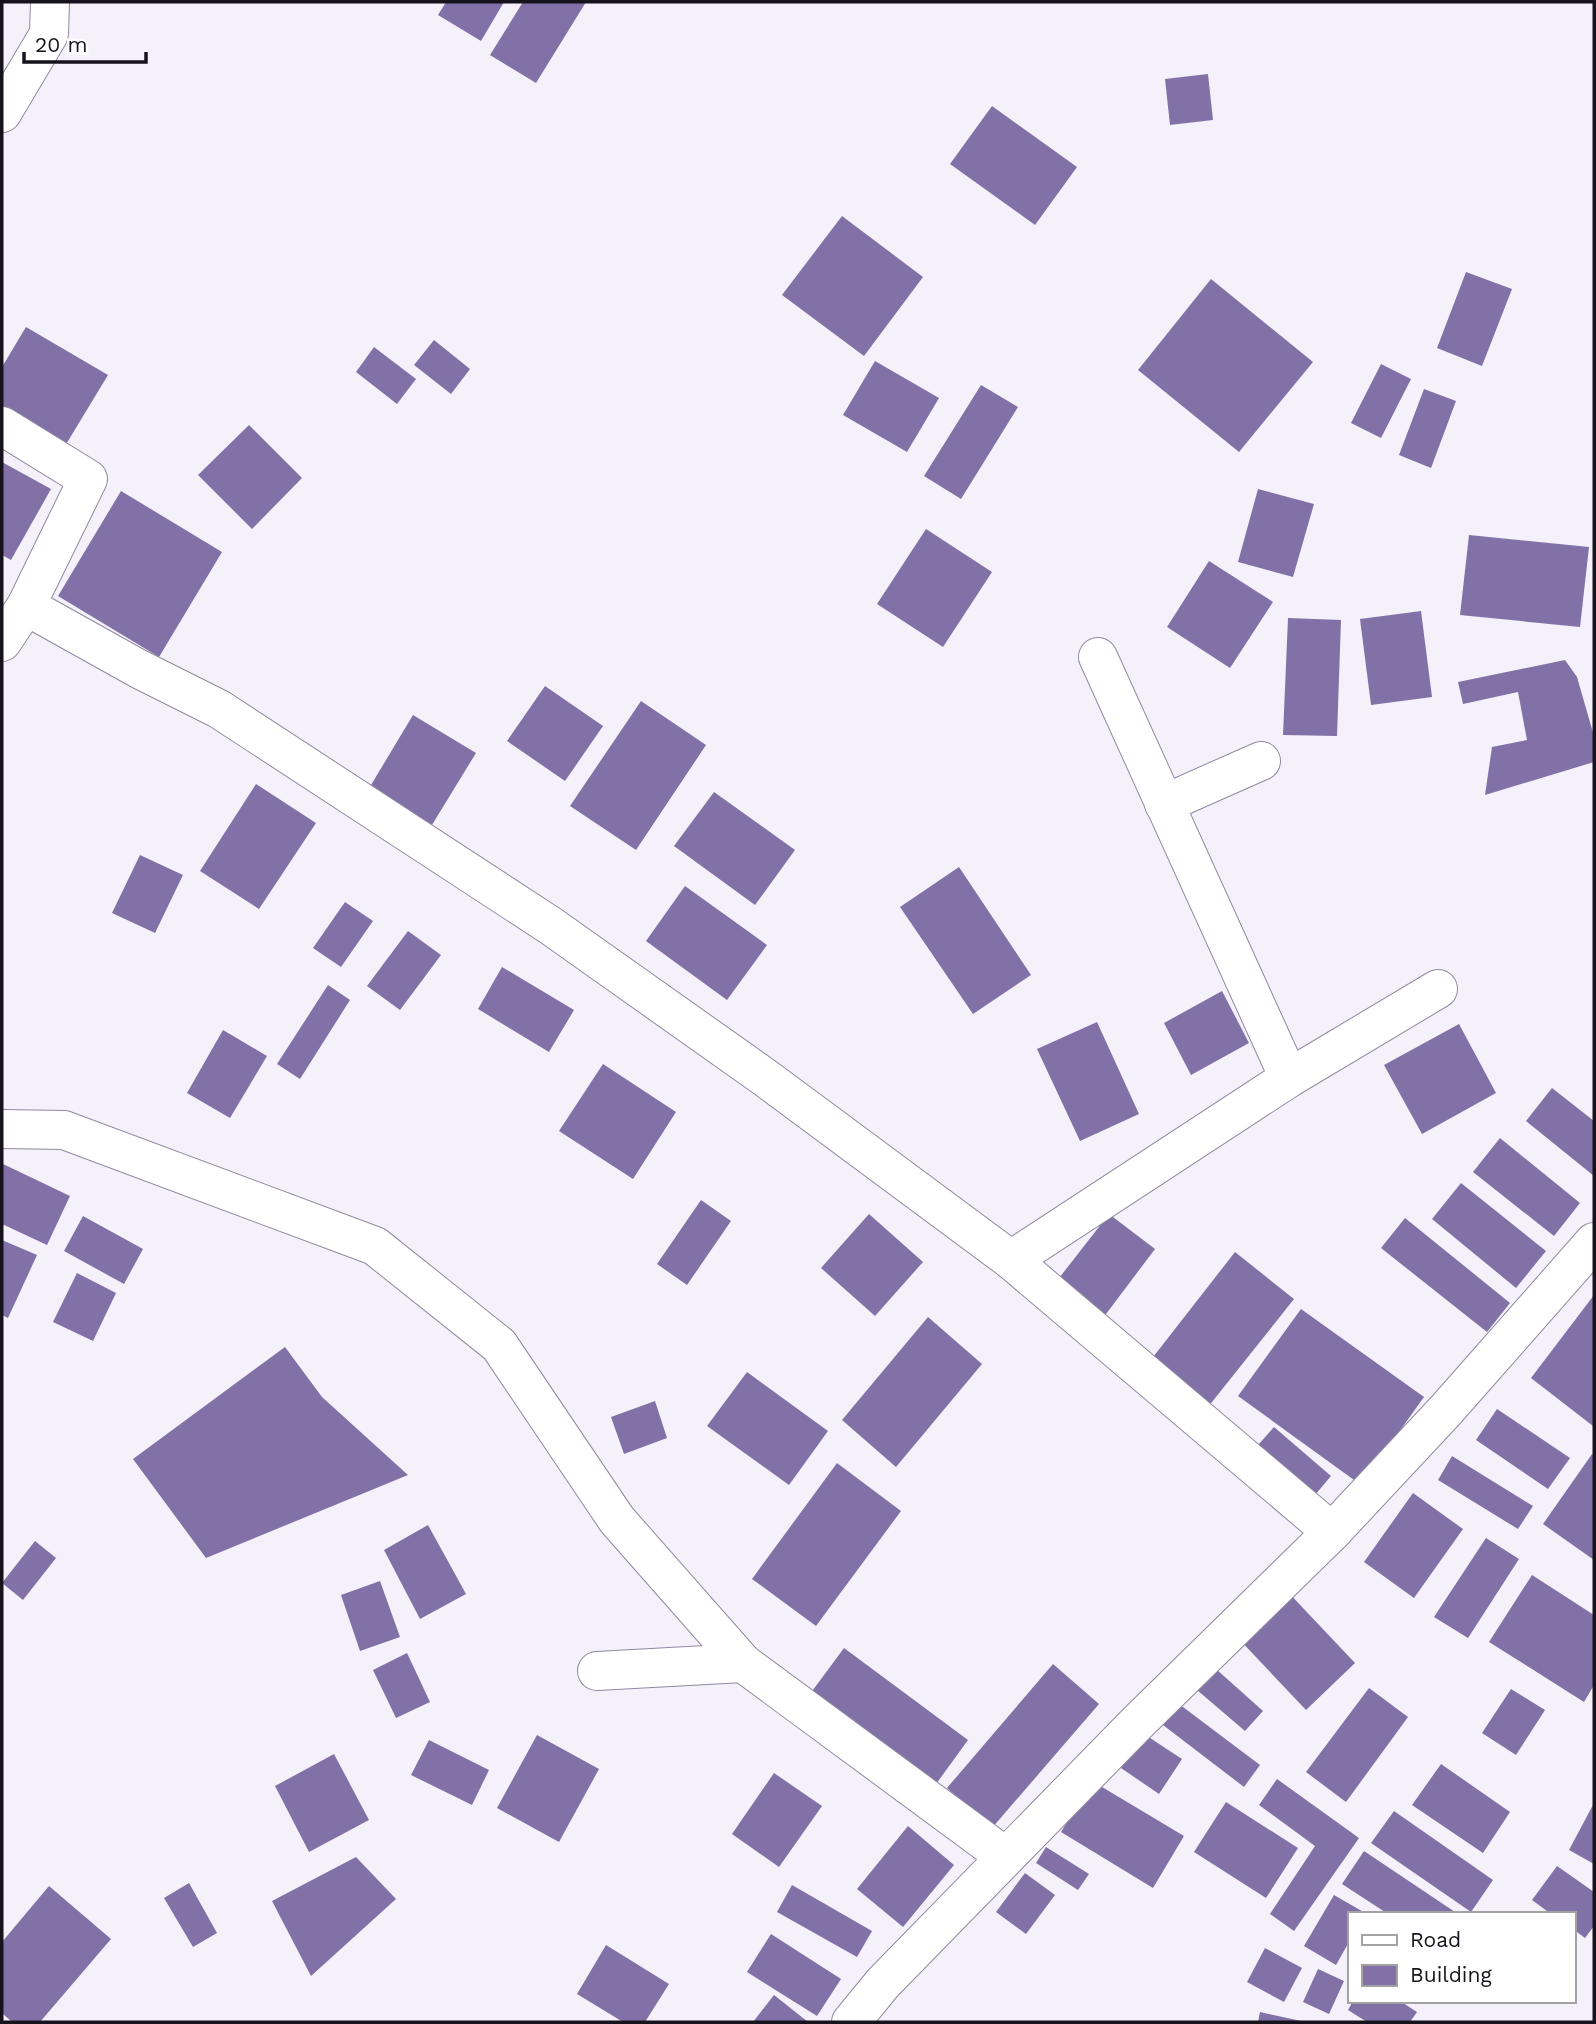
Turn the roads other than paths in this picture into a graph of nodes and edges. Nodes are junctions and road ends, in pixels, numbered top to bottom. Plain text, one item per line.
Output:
1 (50, 2) edge
2 (2, 113) edge
3 (2, 426) edge
4 (26, 606) junction
5 (2, 642) edge
6 (1098, 657) dead end
7 (1261, 761) dead end
8 (1164, 804) junction
9 (1438, 989) dead end
10 (1289, 1079) junction
11 (2, 1129) edge
12 (1594, 1242) edge
13 (1011, 1260) junction
14 (1332, 1532) junction
15 (743, 1663) junction
16 (597, 1671) dead end
17 (1006, 1857) junction
18 (851, 2022) edge

1 - 2 street
3 - 4 street
4 - 5 street
4 - 13 street
6 - 8 street
7 - 8 street
8 - 10 street
9 - 10 street
10 - 13 street
11 - 15 street
12 - 14 street
13 - 14 street
14 - 17 street
15 - 16 street
15 - 17 street
17 - 18 street

